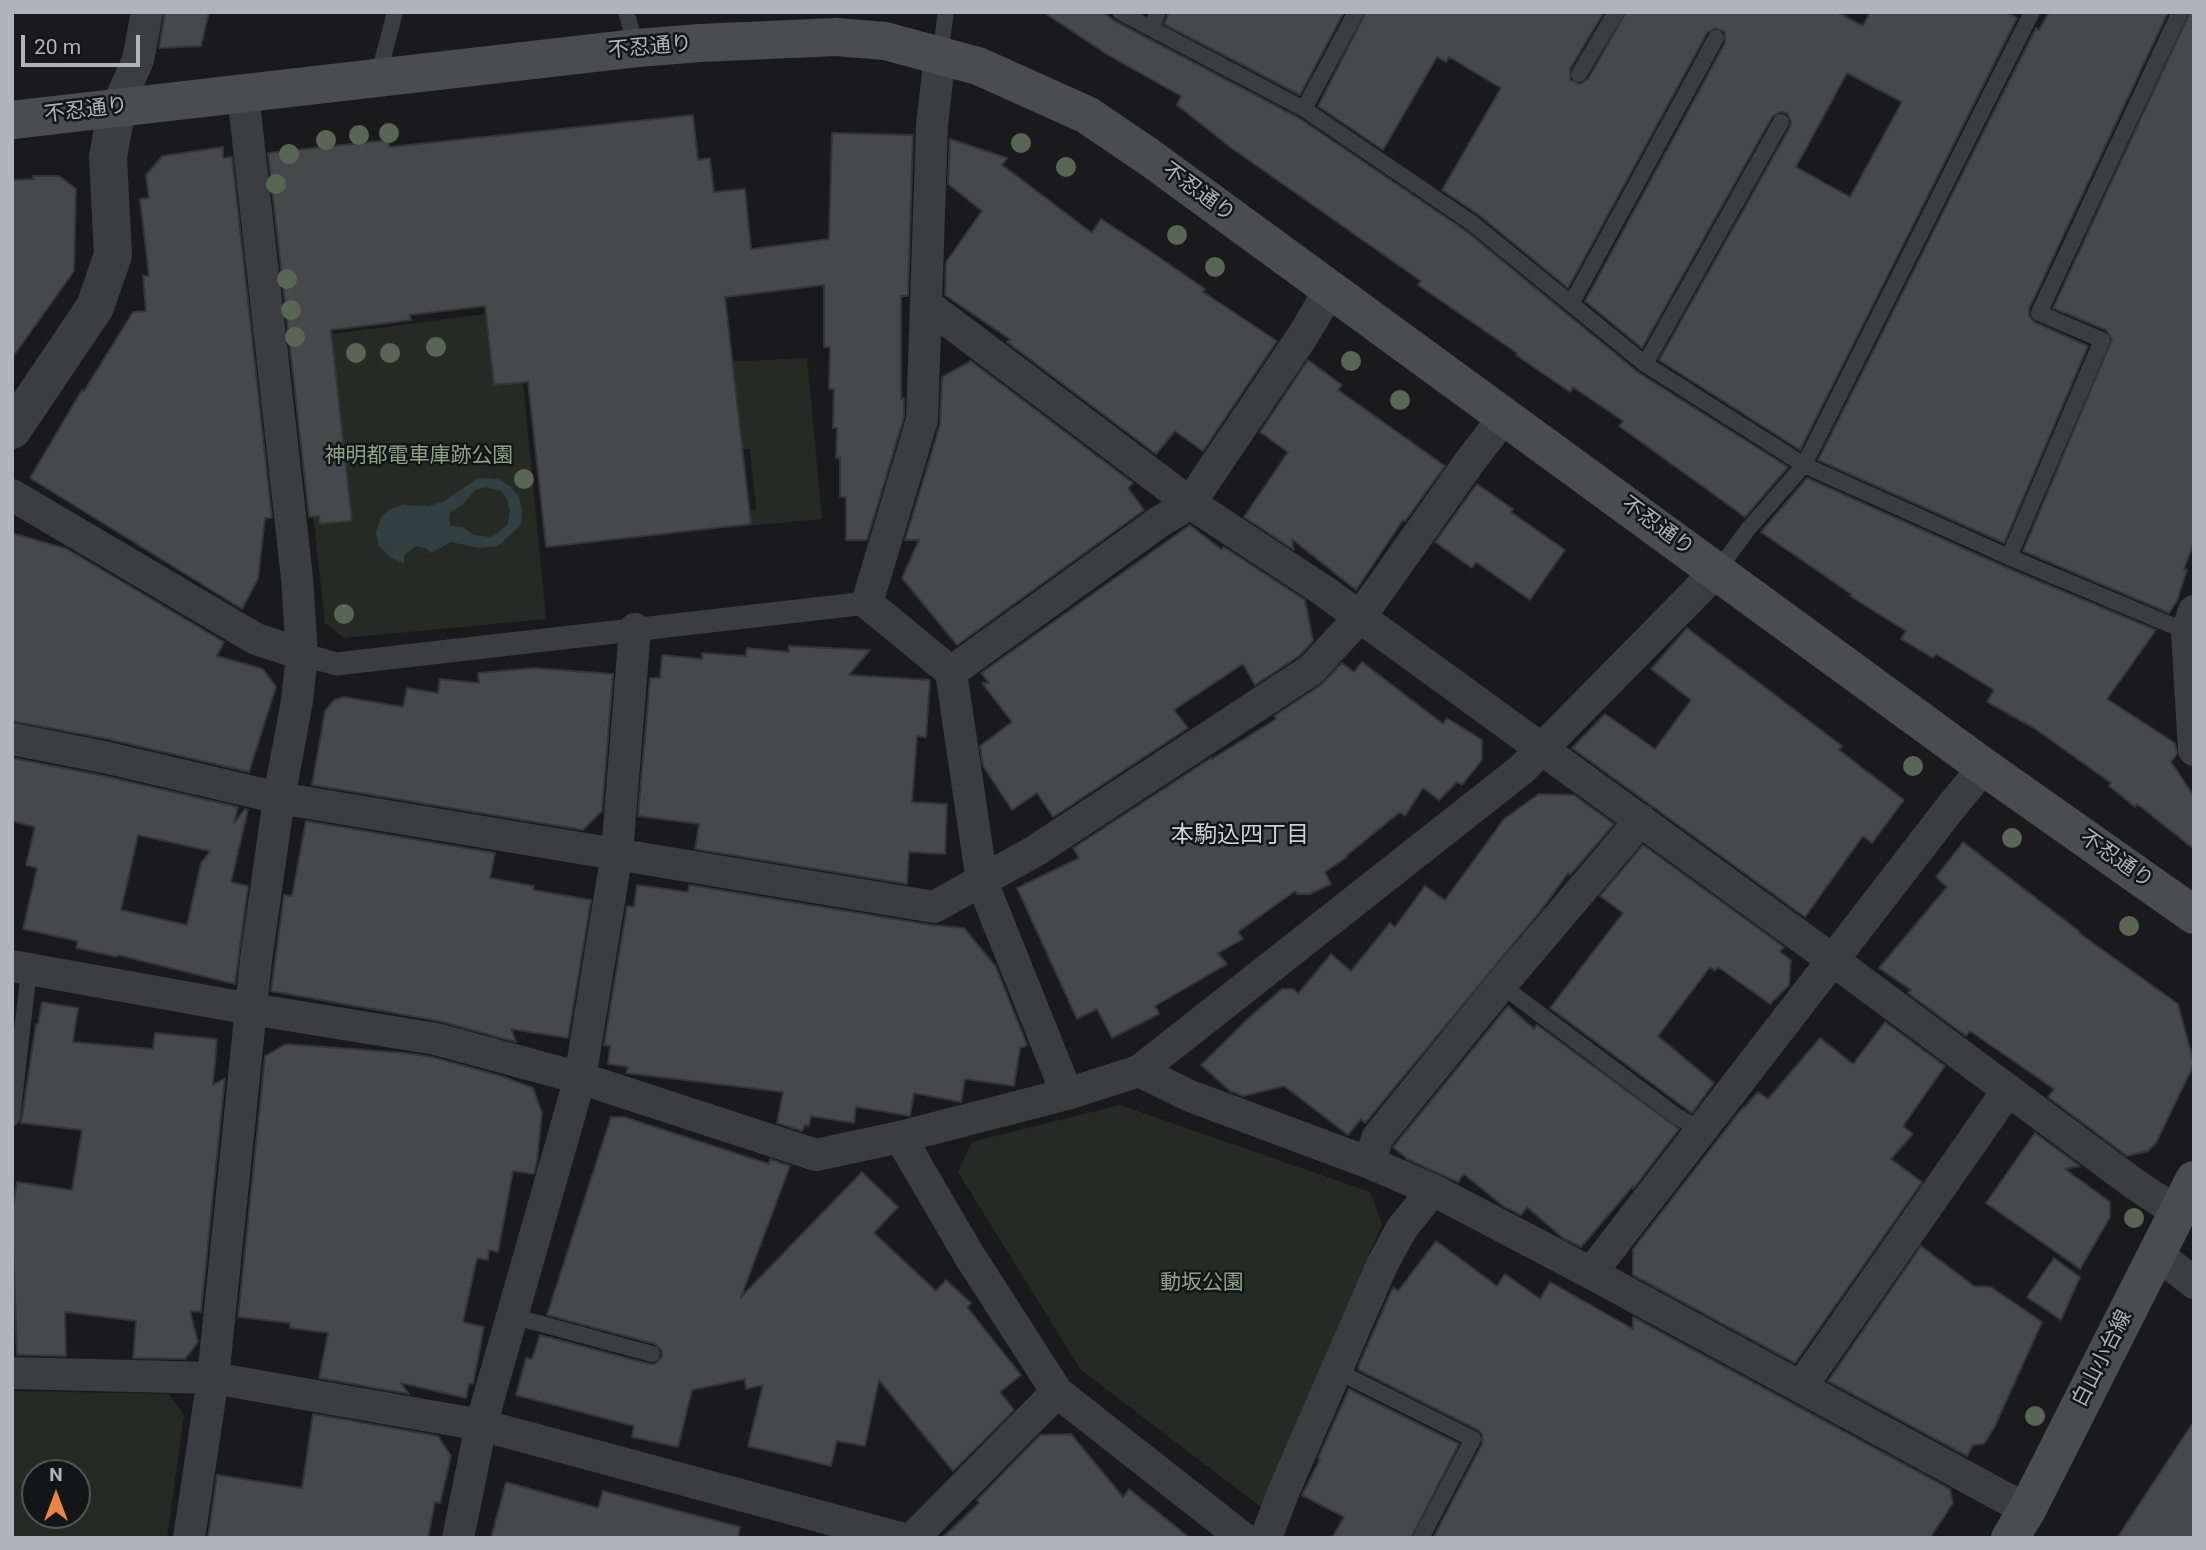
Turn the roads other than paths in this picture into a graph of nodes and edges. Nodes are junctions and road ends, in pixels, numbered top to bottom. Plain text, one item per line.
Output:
1 (147, 12) edge
2 (395, 12) edge
3 (946, 12) edge
4 (1120, 12) edge
5 (1158, 12) edge
6 (1356, 12) edge
7 (1616, 12) edge
8 (2032, 12) edge
9 (2180, 12) edge
10 (1151, 29) junction
11 (632, 30) edge
12 (1716, 38) dead end
13 (940, 55) junction
14 (1579, 74) dead end
15 (378, 79) junction
16 (243, 94) junction
17 (117, 107) junction
18 (1304, 109) junction
19 (12, 120) edge
20 (1781, 122) dead end
21 (1330, 290) junction
22 (1571, 304) junction
23 (927, 305) junction
24 (1645, 364) junction
25 (1505, 416) junction
26 (12, 429) edge
27 (1804, 465) junction
28 (12, 495) edge
29 (1189, 503) junction
30 (2009, 557) junction
31 (1717, 571) junction
32 (867, 603) junction
33 (1360, 617) junction
34 (2191, 626) edge
35 (635, 629) junction
36 (302, 654) junction
37 (951, 672) junction
38 (12, 739) edge
39 (1543, 749) junction
40 (2194, 750) edge
41 (1984, 767) junction
42 (279, 798) junction
43 (1641, 820) junction
44 (617, 853) junction
45 (982, 882) junction
46 (2194, 915) edge
47 (1834, 961) junction
48 (21, 968) edge
49 (1501, 985) junction
50 (251, 1009) junction
51 (1139, 1071) junction
52 (580, 1078) junction
53 (2008, 1090) junction
54 (1067, 1094) junction
55 (12, 1118) edge
56 (1702, 1131) junction
57 (900, 1137) junction
58 (1370, 1163) junction
59 (1433, 1190) junction
60 (2185, 1196) edge
61 (2156, 1253) junction
62 (1591, 1273) junction
63 (2194, 1283) edge
64 (512, 1316) junction
65 (652, 1353) dead end
66 (1335, 1370) junction
67 (12, 1373) edge
68 (213, 1378) junction
69 (1801, 1387) junction
70 (1056, 1392) junction
71 (481, 1425) junction
72 (2019, 1524) edge
73 (190, 1538) edge
74 (458, 1538) edge
75 (900, 1538) edge
76 (913, 1538) edge
77 (1243, 1538) edge
78 (1266, 1538) edge
79 (1422, 1538) edge

1 - 17 street
2 - 15 lane
3 - 13 lane
4 - 10 lane
5 - 10 lane
6 - 18 lane
7 - 14 lane
8 - 27 lane
9 - 30 lane
10 - 18 lane
11 - 13 main road, 不忍通り
11 - 15 main road, 不忍通り
12 - 22 lane
13 - 21 main road, 不忍通り
13 - 23 street
15 - 16 main road, 不忍通り
16 - 17 main road, 不忍通り
16 - 36 street
17 - 19 main road, 不忍通り
17 - 26 street
18 - 22 lane
20 - 24 lane
21 - 25 main road, 不忍通り
21 - 29 street
22 - 24 lane
23 - 29 street
23 - 32 street
24 - 27 lane
25 - 31 main road, 不忍通り
25 - 33 street
27 - 30 lane
27 - 31 lane
28 - 36 street
29 - 33 street
29 - 37 street
30 - 34 lane
31 - 39 street
31 - 41 main road, 不忍通り
32 - 35 street
32 - 37 street
33 - 39 street
33 - 45 street
34 - 40 street
35 - 36 street
35 - 44 street
36 - 42 street
37 - 45 street
38 - 42 street
39 - 43 street
39 - 51 street
41 - 46 main road, 不忍通り
41 - 47 street
42 - 44 street
42 - 50 street
43 - 47 street
43 - 49 street
44 - 45 street
44 - 52 street
45 - 54 street
47 - 53 street
47 - 56 street
48 - 50 street
48 - 55 lane
49 - 56 lane
49 - 58 street
50 - 52 street
50 - 68 street
51 - 54 street
51 - 58 street
52 - 57 street
52 - 64 street
53 - 60 street
53 - 69 street
54 - 57 street
56 - 62 street
57 - 70 street
58 - 59 street
59 - 62 street
59 - 66 street
60 - 61 main road, 白山小台線
61 - 63 street
61 - 72 main road, 白山小台線
62 - 69 street
64 - 65 lane
64 - 71 street
66 - 78 street
66 - 79 lane
67 - 68 street
68 - 71 street
68 - 73 street
69 - 72 street
70 - 76 street
70 - 77 street
71 - 74 street
71 - 75 street

